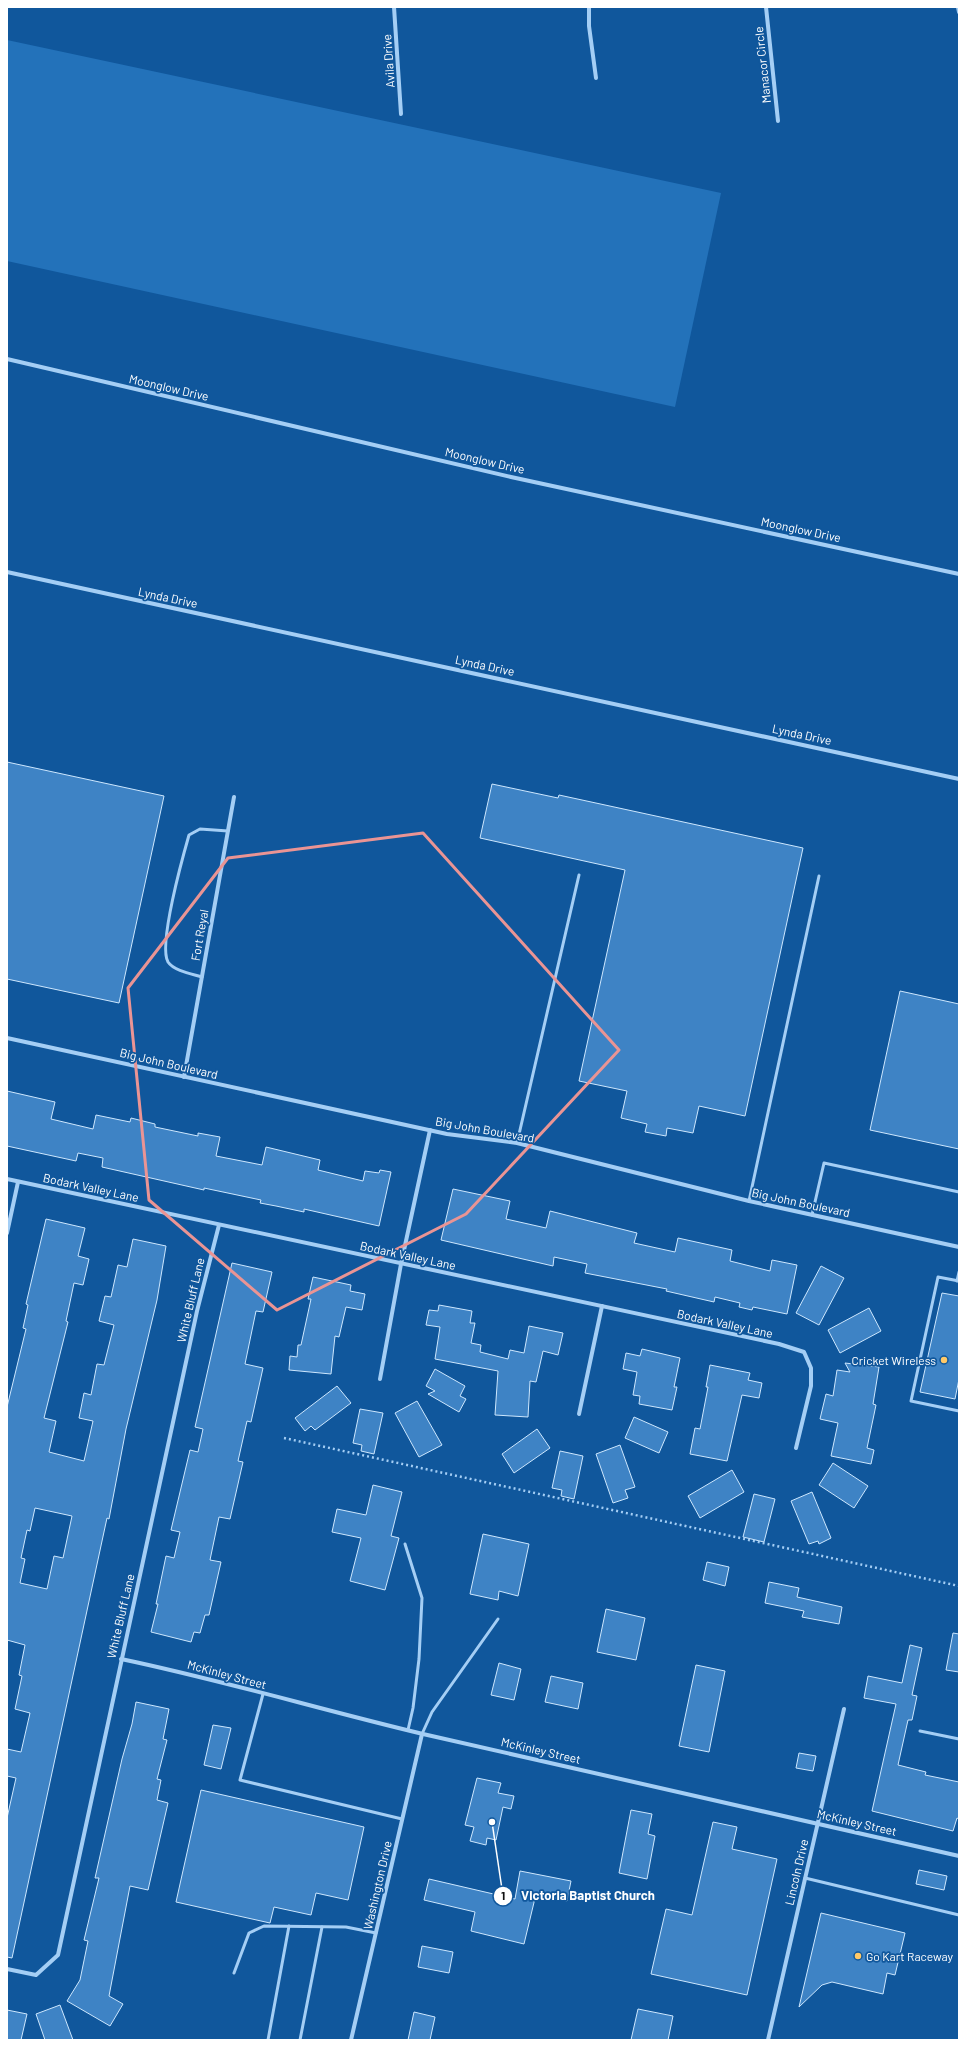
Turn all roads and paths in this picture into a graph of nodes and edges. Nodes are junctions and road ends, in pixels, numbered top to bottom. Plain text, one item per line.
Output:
1 (394, 7) edge
2 (589, 7) edge
3 (766, 7) edge
4 (958, 7) edge
5 (959, 12) edge
6 (596, 78) dead end
7 (401, 114) dead end
8 (778, 121) dead end
9 (7, 359) edge
10 (7, 572) edge
11 (959, 574) edge
12 (959, 779) edge
13 (234, 797) dead end
14 (228, 831) junction
15 (579, 874) dead end
16 (819, 876) dead end
17 (202, 977) junction
18 (7, 1038) edge
19 (184, 1077) junction
20 (430, 1130) junction
21 (517, 1143) junction
22 (7, 1179) edge
23 (18, 1182) junction
24 (959, 1192) edge
25 (749, 1201) junction
26 (812, 1215) junction
27 (219, 1224) junction
28 (7, 1233) edge
29 (959, 1247) edge
30 (401, 1264) junction
31 (959, 1272) edge
32 (958, 1281) edge
33 (602, 1306) junction
34 (380, 1379) dead end
35 (959, 1411) edge
36 (579, 1414) dead end
37 (284, 1438) dead end
38 (796, 1448) dead end
39 (405, 1544) dead end
40 (959, 1586) edge
41 (498, 1619) dead end
42 (120, 1658) junction
43 (263, 1694) junction
44 (844, 1709) dead end
45 (408, 1730) junction
46 (920, 1731) dead end
47 (422, 1734) junction
48 (959, 1739) edge
49 (402, 1818) junction
50 (818, 1824) junction
51 (959, 1856) edge
52 (805, 1878) junction
53 (959, 1915) edge
54 (289, 1926) junction
55 (322, 1927) junction
56 (376, 1933) junction
57 (7, 1969) edge
58 (234, 1974) dead end
59 (268, 2040) edge
60 (300, 2040) edge
61 (351, 2040) edge
62 (768, 2040) edge

1 - 7 street, Avila Drive
2 - 6 street
3 - 8 street, Manacor Circle
4 - 5 street
9 - 11 street, Moonglow Drive
10 - 12 street, Lynda Drive
13 - 14 street, Fort Reyal
14 - 17 street, Fort Reyal
14 - 17 lane
15 - 21 lane
16 - 25 lane
17 - 19 street, Fort Reyal
18 - 19 street, Big John Boulevard
19 - 20 street, Big John Boulevard
20 - 21 street, Big John Boulevard
20 - 30 street
21 - 25 street, Big John Boulevard
22 - 23 street, Bodark Valley Lane
23 - 27 street, Bodark Valley Lane
23 - 28 street
24 - 26 lane
25 - 26 street, Big John Boulevard
26 - 29 street, Big John Boulevard
27 - 30 street, Bodark Valley Lane
27 - 42 street, White Bluff Lane
30 - 33 street, Bodark Valley Lane
30 - 34 street
31 - 32 lane
32 - 35 lane
33 - 36 street
33 - 38 street, Bodark Valley Lane
37 - 40 path
39 - 45 lane
41 - 47 lane
42 - 43 street, McKinley Street
42 - 57 street, White Bluff Lane
43 - 45 street, McKinley Street
43 - 49 lane
44 - 50 street, Lincoln Drive
45 - 47 street, McKinley Street
46 - 48 lane
47 - 49 street, Washington Drive
47 - 50 street, McKinley Street
49 - 56 street, Washington Drive
50 - 51 street, McKinley Street
50 - 52 street, Lincoln Drive
52 - 53 lane
52 - 62 street, Lincoln Drive
54 - 55 lane
54 - 58 lane
54 - 59 lane
55 - 56 lane
55 - 60 lane
56 - 61 street, Washington Drive

